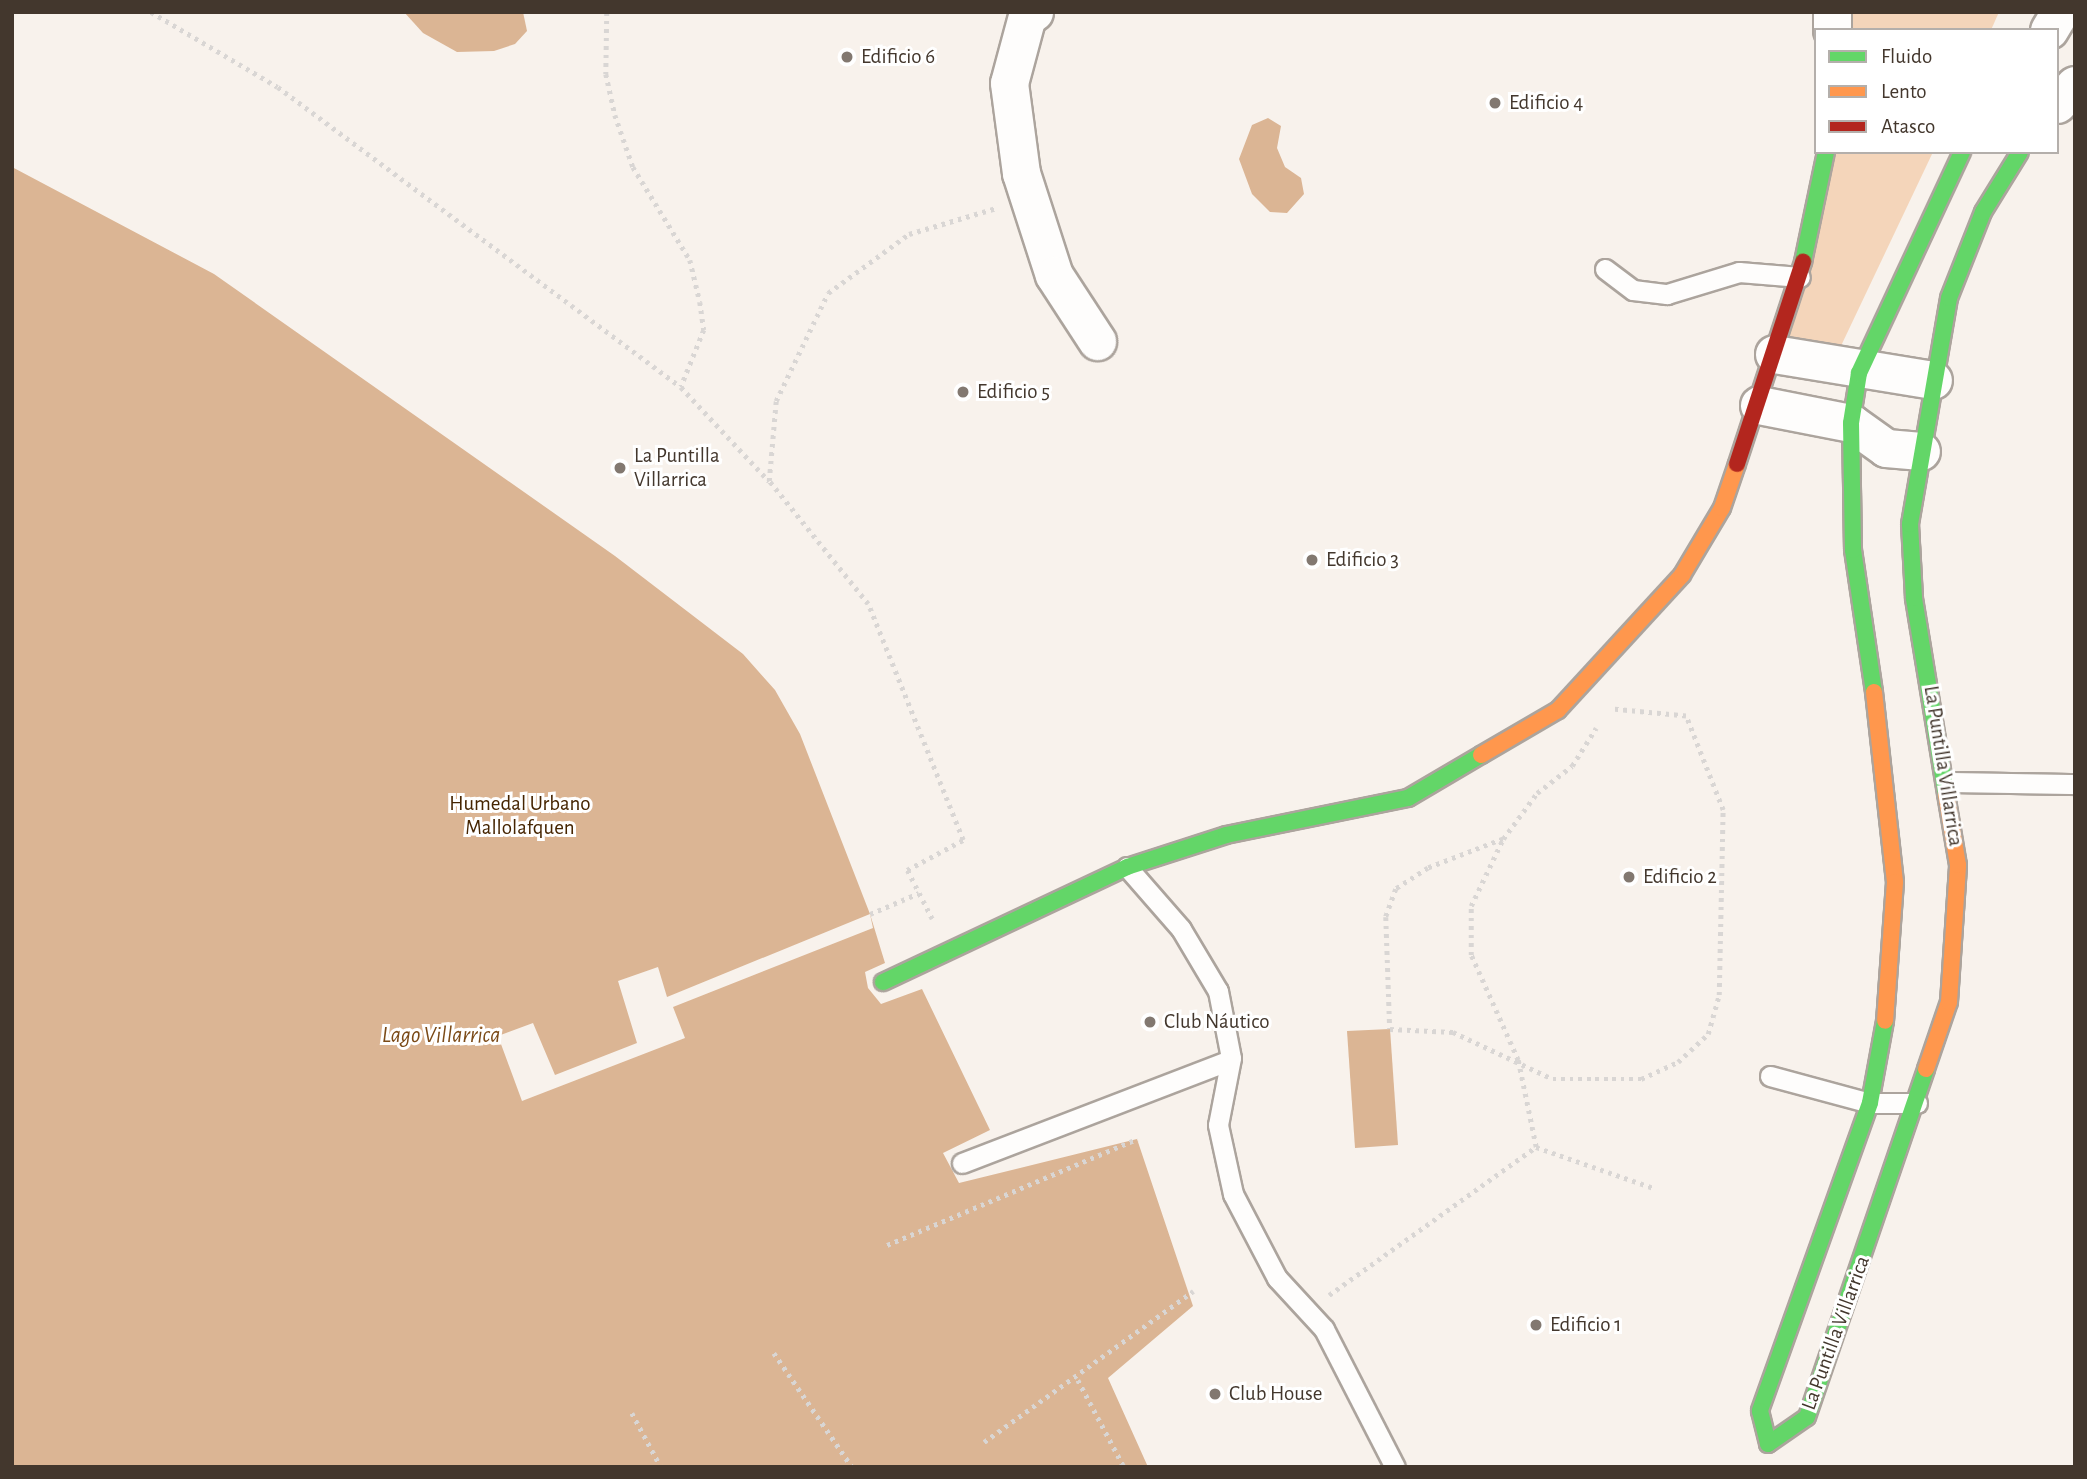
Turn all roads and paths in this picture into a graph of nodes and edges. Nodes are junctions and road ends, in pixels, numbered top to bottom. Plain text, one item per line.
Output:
1 (151, 12) edge
2 (607, 12) edge
3 (1034, 12) edge
4 (2060, 12) edge
5 (2050, 28) edge
6 (2075, 85) edge
7 (2059, 102) edge
8 (1826, 154) edge
9 (1961, 154) edge
10 (2019, 154) edge
11 (1032, 206) junction
12 (1605, 269) dead end
13 (1800, 277) junction
14 (1097, 341) dead end
15 (1774, 354) junction
16 (1859, 373) junction
17 (1933, 380) junction
18 (681, 387) junction
19 (1759, 405) junction
20 (1851, 423) junction
21 (1921, 451) junction
22 (769, 481) junction
23 (1946, 782) junction
24 (2075, 784) edge
25 (1503, 839) junction
26 (1127, 867) junction
27 (919, 893) junction
28 (870, 914) dead end
29 (949, 953) junction
30 (883, 982) dead end
31 (1230, 1060) junction
32 (1518, 1060) junction
33 (1770, 1076) dead end
34 (1870, 1103) junction
35 (1917, 1103) junction
36 (1137, 1139) dead end
37 (1536, 1147) junction
38 (962, 1163) dead end
39 (1654, 1188) dead end
40 (887, 1245) dead end
41 (1193, 1291) dead end
42 (1307, 1311) junction
43 (774, 1353) dead end
44 (1077, 1380) junction
45 (632, 1413) dead end
46 (984, 1441) dead end
47 (661, 1467) edge
48 (852, 1467) edge
49 (1124, 1467) edge
50 (1395, 1467) edge

1 - 18 path
2 - 18 path
3 - 11 street
4 - 5 street
6 - 7 street
8 - 13 street
9 - 16 street, La Puntilla Villarrica
10 - 17 street, La Puntilla Villarrica
11 - 14 street
11 - 22 path
12 - 13 lane
13 - 15 street
15 - 16 street
15 - 19 street
16 - 17 street
16 - 20 street, La Puntilla Villarrica
17 - 21 street, La Puntilla Villarrica
18 - 22 path
19 - 20 street
19 - 26 street
20 - 21 street
20 - 34 street, La Puntilla Villarrica
21 - 23 street, La Puntilla Villarrica
22 - 27 path
23 - 24 lane
23 - 35 street, La Puntilla Villarrica
25 - 32 path
25 - 32 path
25 - 32 path
26 - 29 street
26 - 31 lane
27 - 28 path
27 - 29 path
29 - 30 street
31 - 38 lane
31 - 42 lane
32 - 37 path
33 - 34 lane
34 - 35 lane
34 - 35 street, La Puntilla Villarrica
36 - 40 path
37 - 39 path
37 - 42 path
41 - 44 path
42 - 50 lane
43 - 48 path
44 - 46 path
44 - 49 path
45 - 47 path

